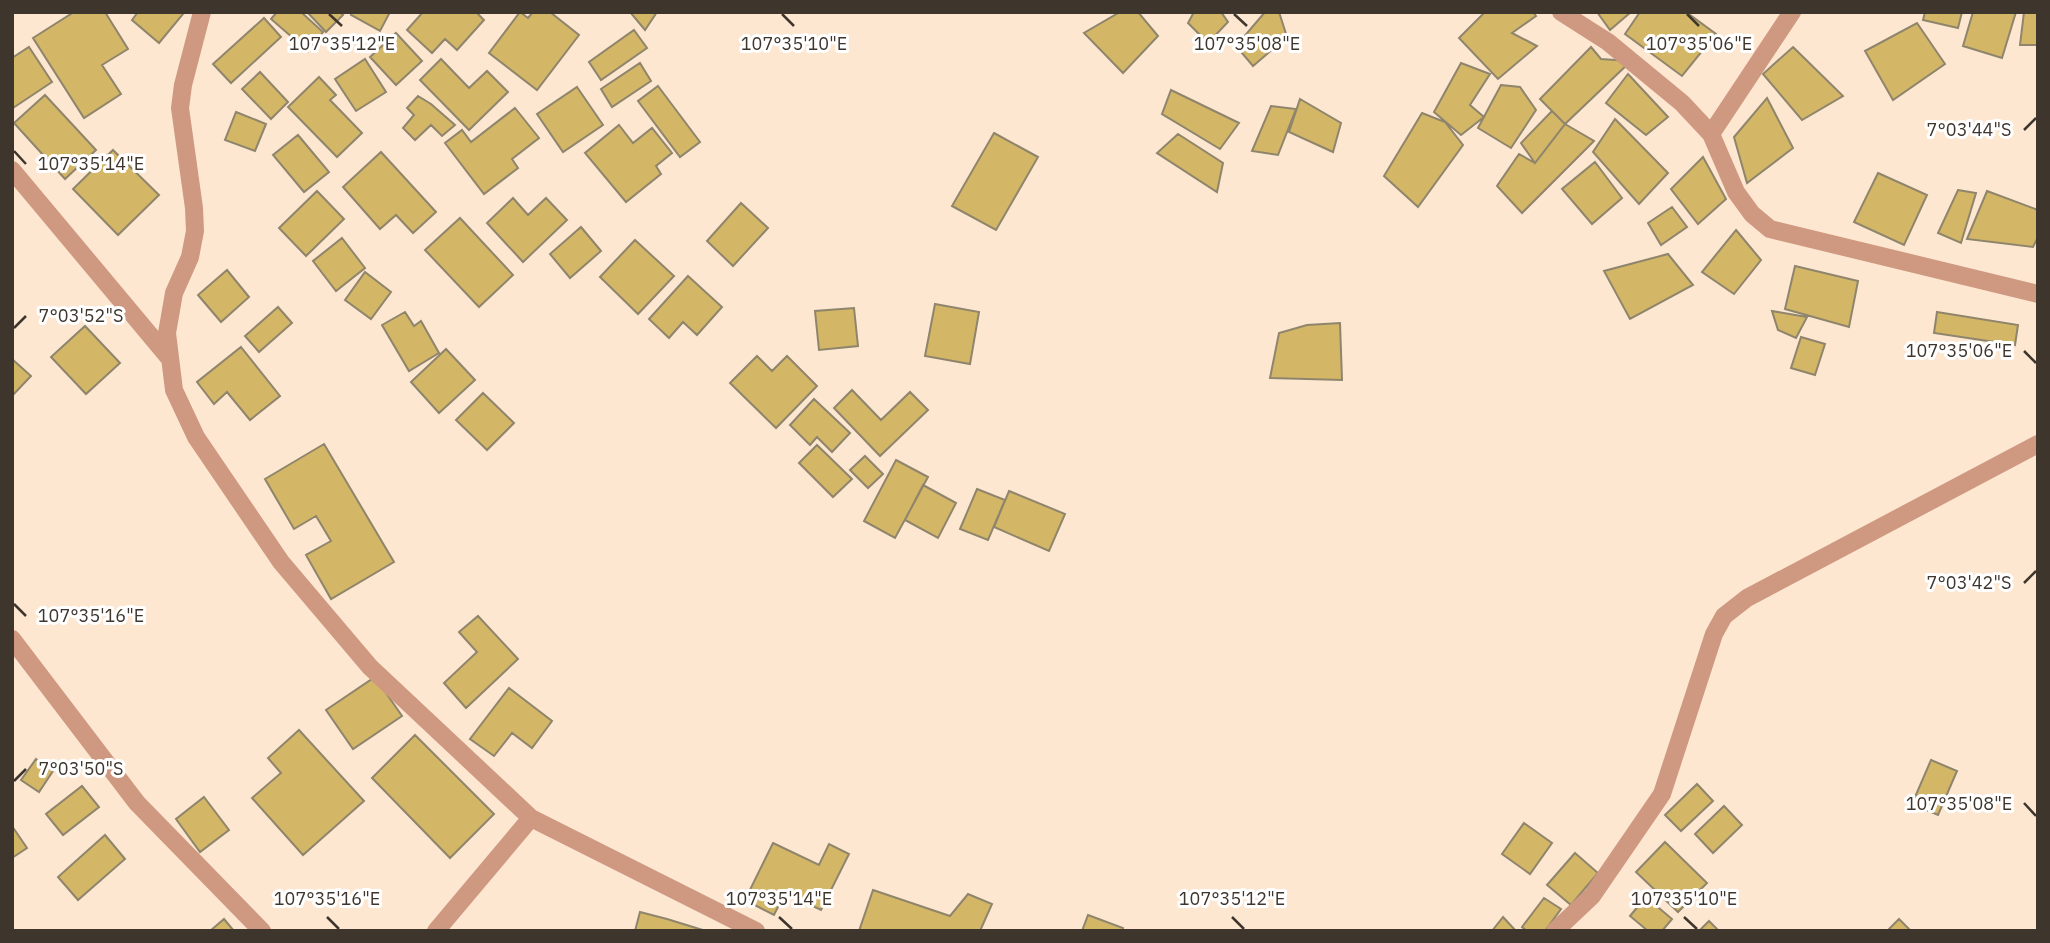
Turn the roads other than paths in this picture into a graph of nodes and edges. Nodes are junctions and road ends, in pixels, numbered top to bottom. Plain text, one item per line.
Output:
1 (202, 12) edge
2 (1561, 12) edge
3 (1792, 12) edge
4 (1711, 134) junction
5 (12, 170) edge
6 (2038, 293) edge
7 (170, 359) junction
8 (2038, 444) edge
9 (12, 639) edge
10 (531, 818) junction
11 (262, 931) edge
12 (436, 931) edge
13 (756, 931) edge
14 (1555, 931) edge

1 - 7 street
2 - 4 street
3 - 4 street
4 - 6 street
5 - 7 street
7 - 10 street
8 - 14 street
9 - 11 street
10 - 12 street
10 - 13 street

